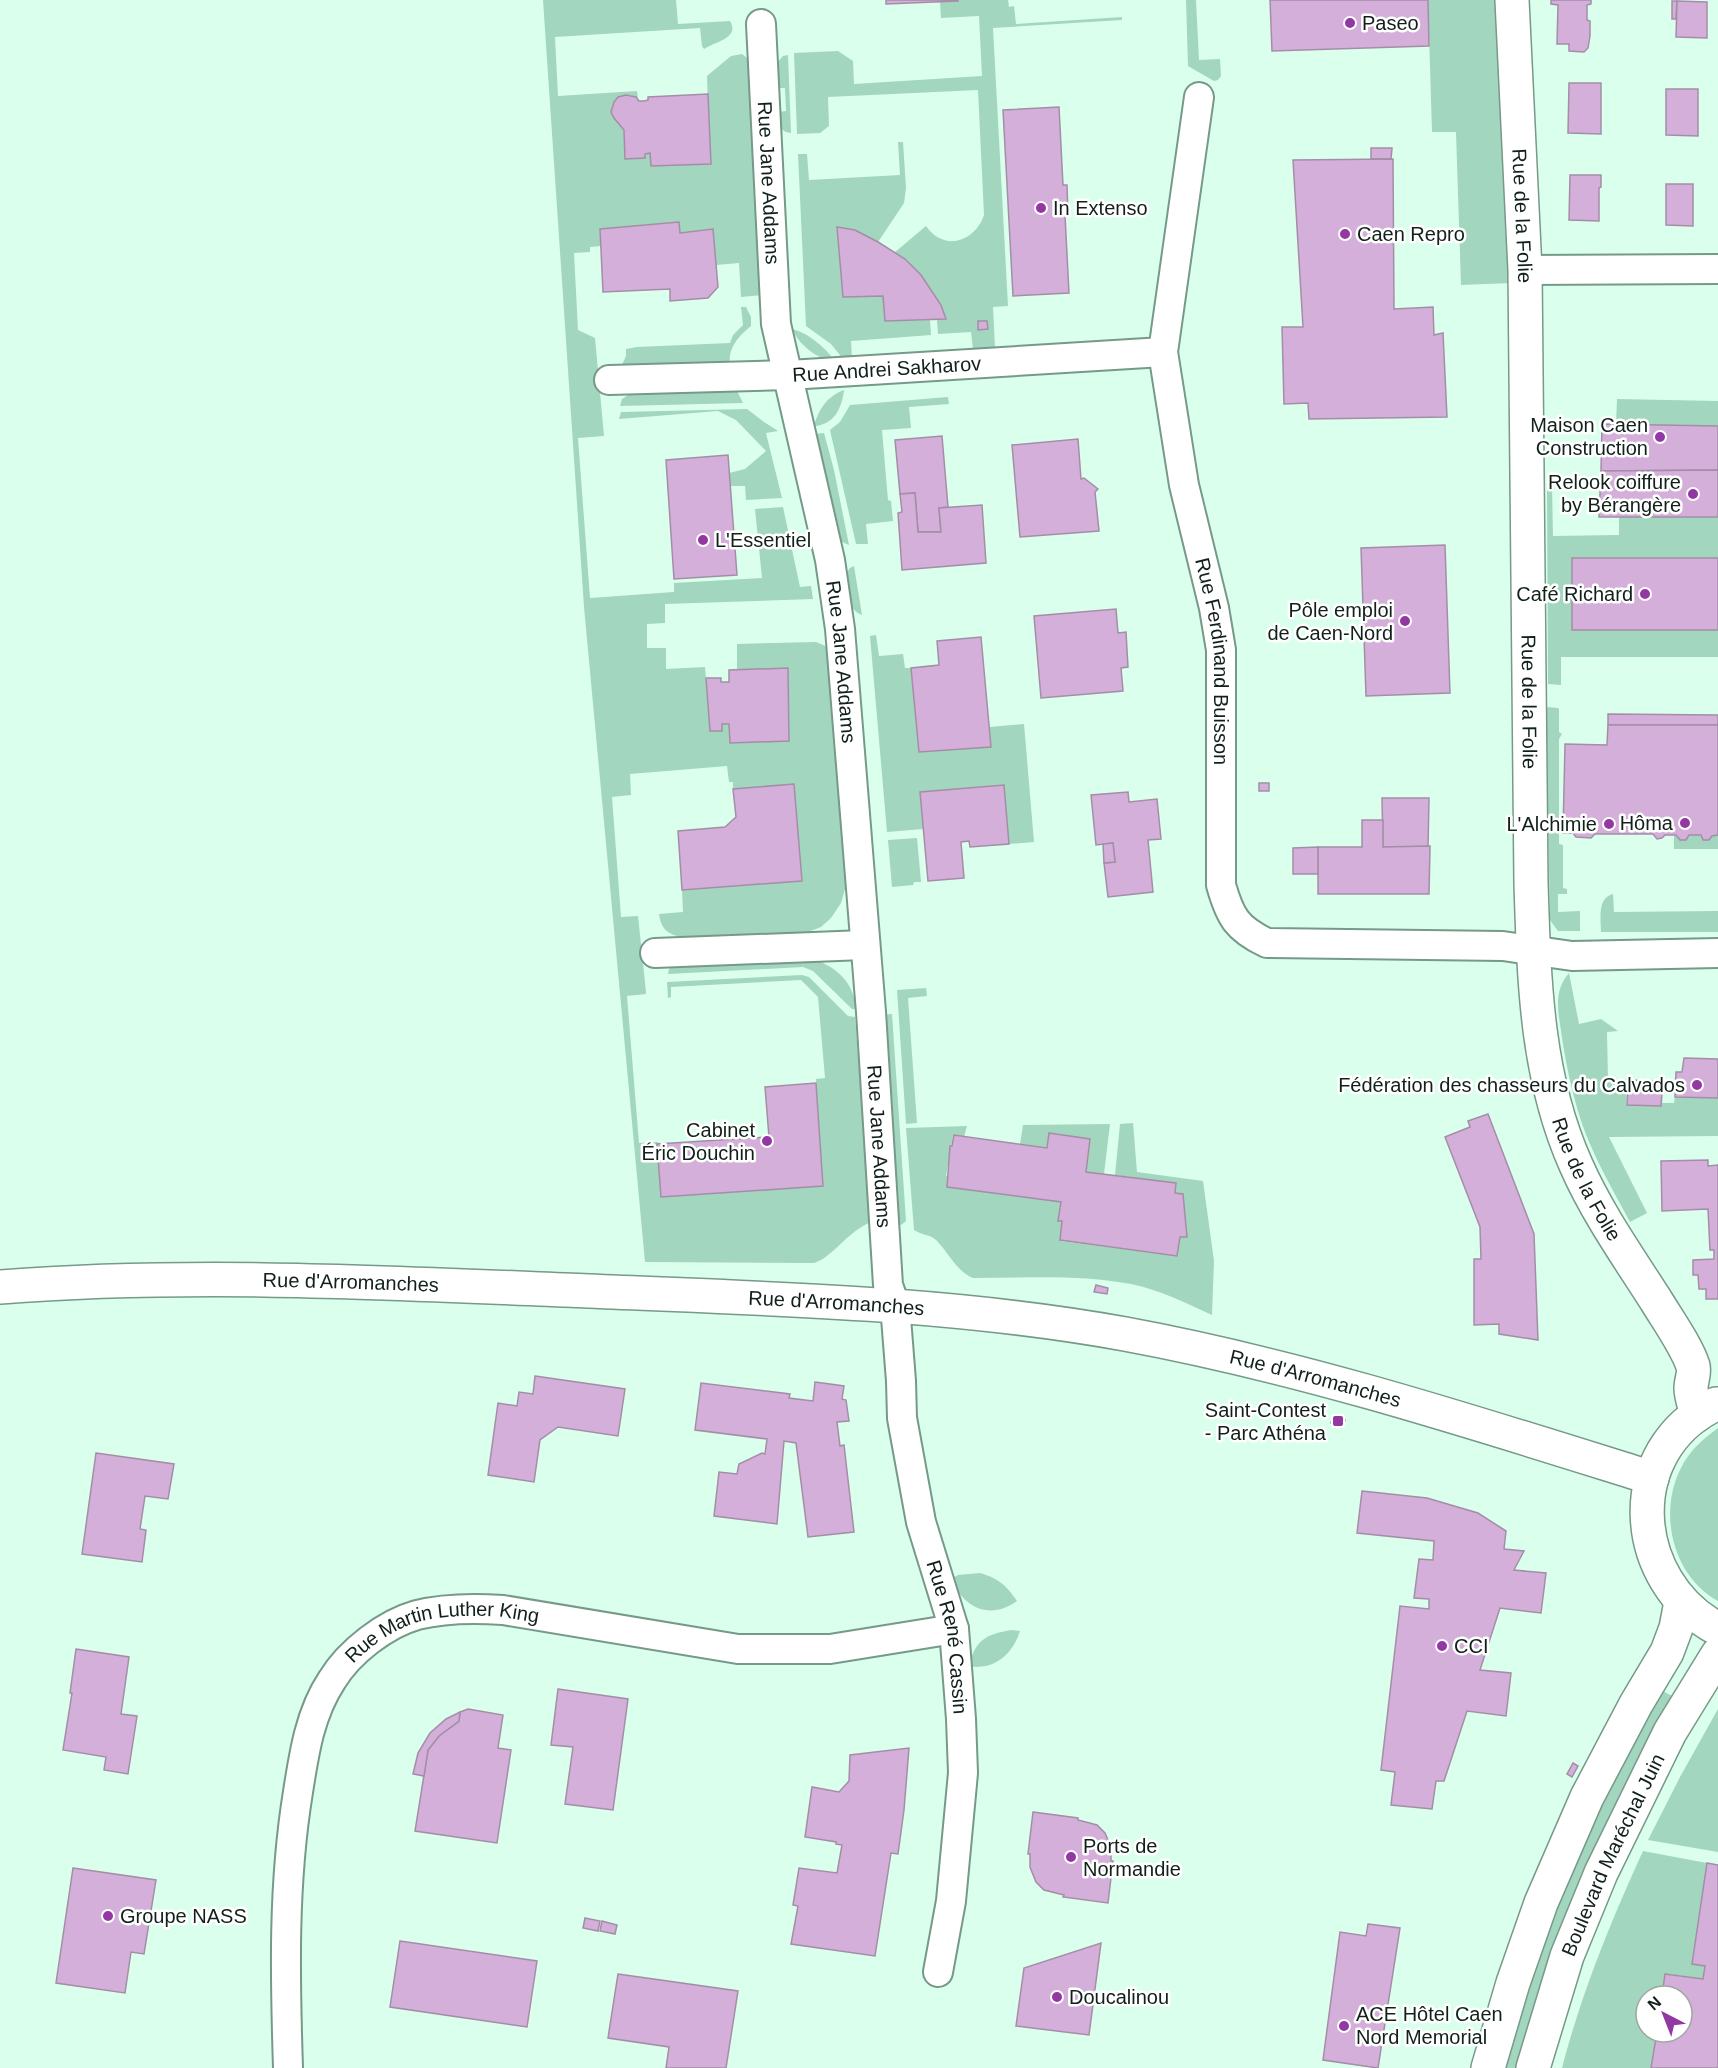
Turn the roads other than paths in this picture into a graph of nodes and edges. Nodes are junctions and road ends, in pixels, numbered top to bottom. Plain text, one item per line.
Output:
1 (1512, 0) edge
2 (761, 24) dead end
3 (1199, 97) dead end
4 (1718, 269) edge
5 (1525, 270) junction
6 (1163, 352) junction
7 (789, 375) junction
8 (609, 380) dead end
9 (864, 945) junction
10 (1533, 950) junction
11 (655, 953) dead end
12 (1718, 953) edge
13 (0, 1287) edge
14 (894, 1305) junction
15 (1706, 1373) edge
16 (1708, 1409) edge
17 (1652, 1478) junction
18 (1681, 1602) junction
19 (954, 1629) junction
20 (1718, 1629) edge
21 (1718, 1654) edge
22 (938, 1972) dead end
23 (288, 2068) edge
24 (1488, 2068) edge
25 (1533, 2068) edge

1 - 5 main road, Rue de la Folie
2 - 7 street, Rue Jane Addams
3 - 6 street, Rue Ferdinand Buisson
4 - 5 street
5 - 10 main road, Rue de la Folie
6 - 7 street, Rue Andrei Sakharov
6 - 10 street, Rue Ferdinand Buisson
7 - 8 street, Rue Andrei Sakharov
7 - 9 street, Rue Jane Addams
9 - 11 street
9 - 14 street, Rue Jane Addams
10 - 12 street, Rue Ferdinand Buisson
10 - 15 main road, Rue de la Folie
13 - 14 main road, Rue d'Arromanches
14 - 17 main road, Rue d'Arromanches
14 - 19 street, Rue René Cassin
15 - 16 main road, Rue de la Folie
16 - 17 main road
17 - 18 main road
18 - 20 main road
18 - 24 main road
19 - 22 street, Rue René Cassin
19 - 23 street, Rue Martin Luther King
21 - 25 main road, Boulevard Maréchal Juin

